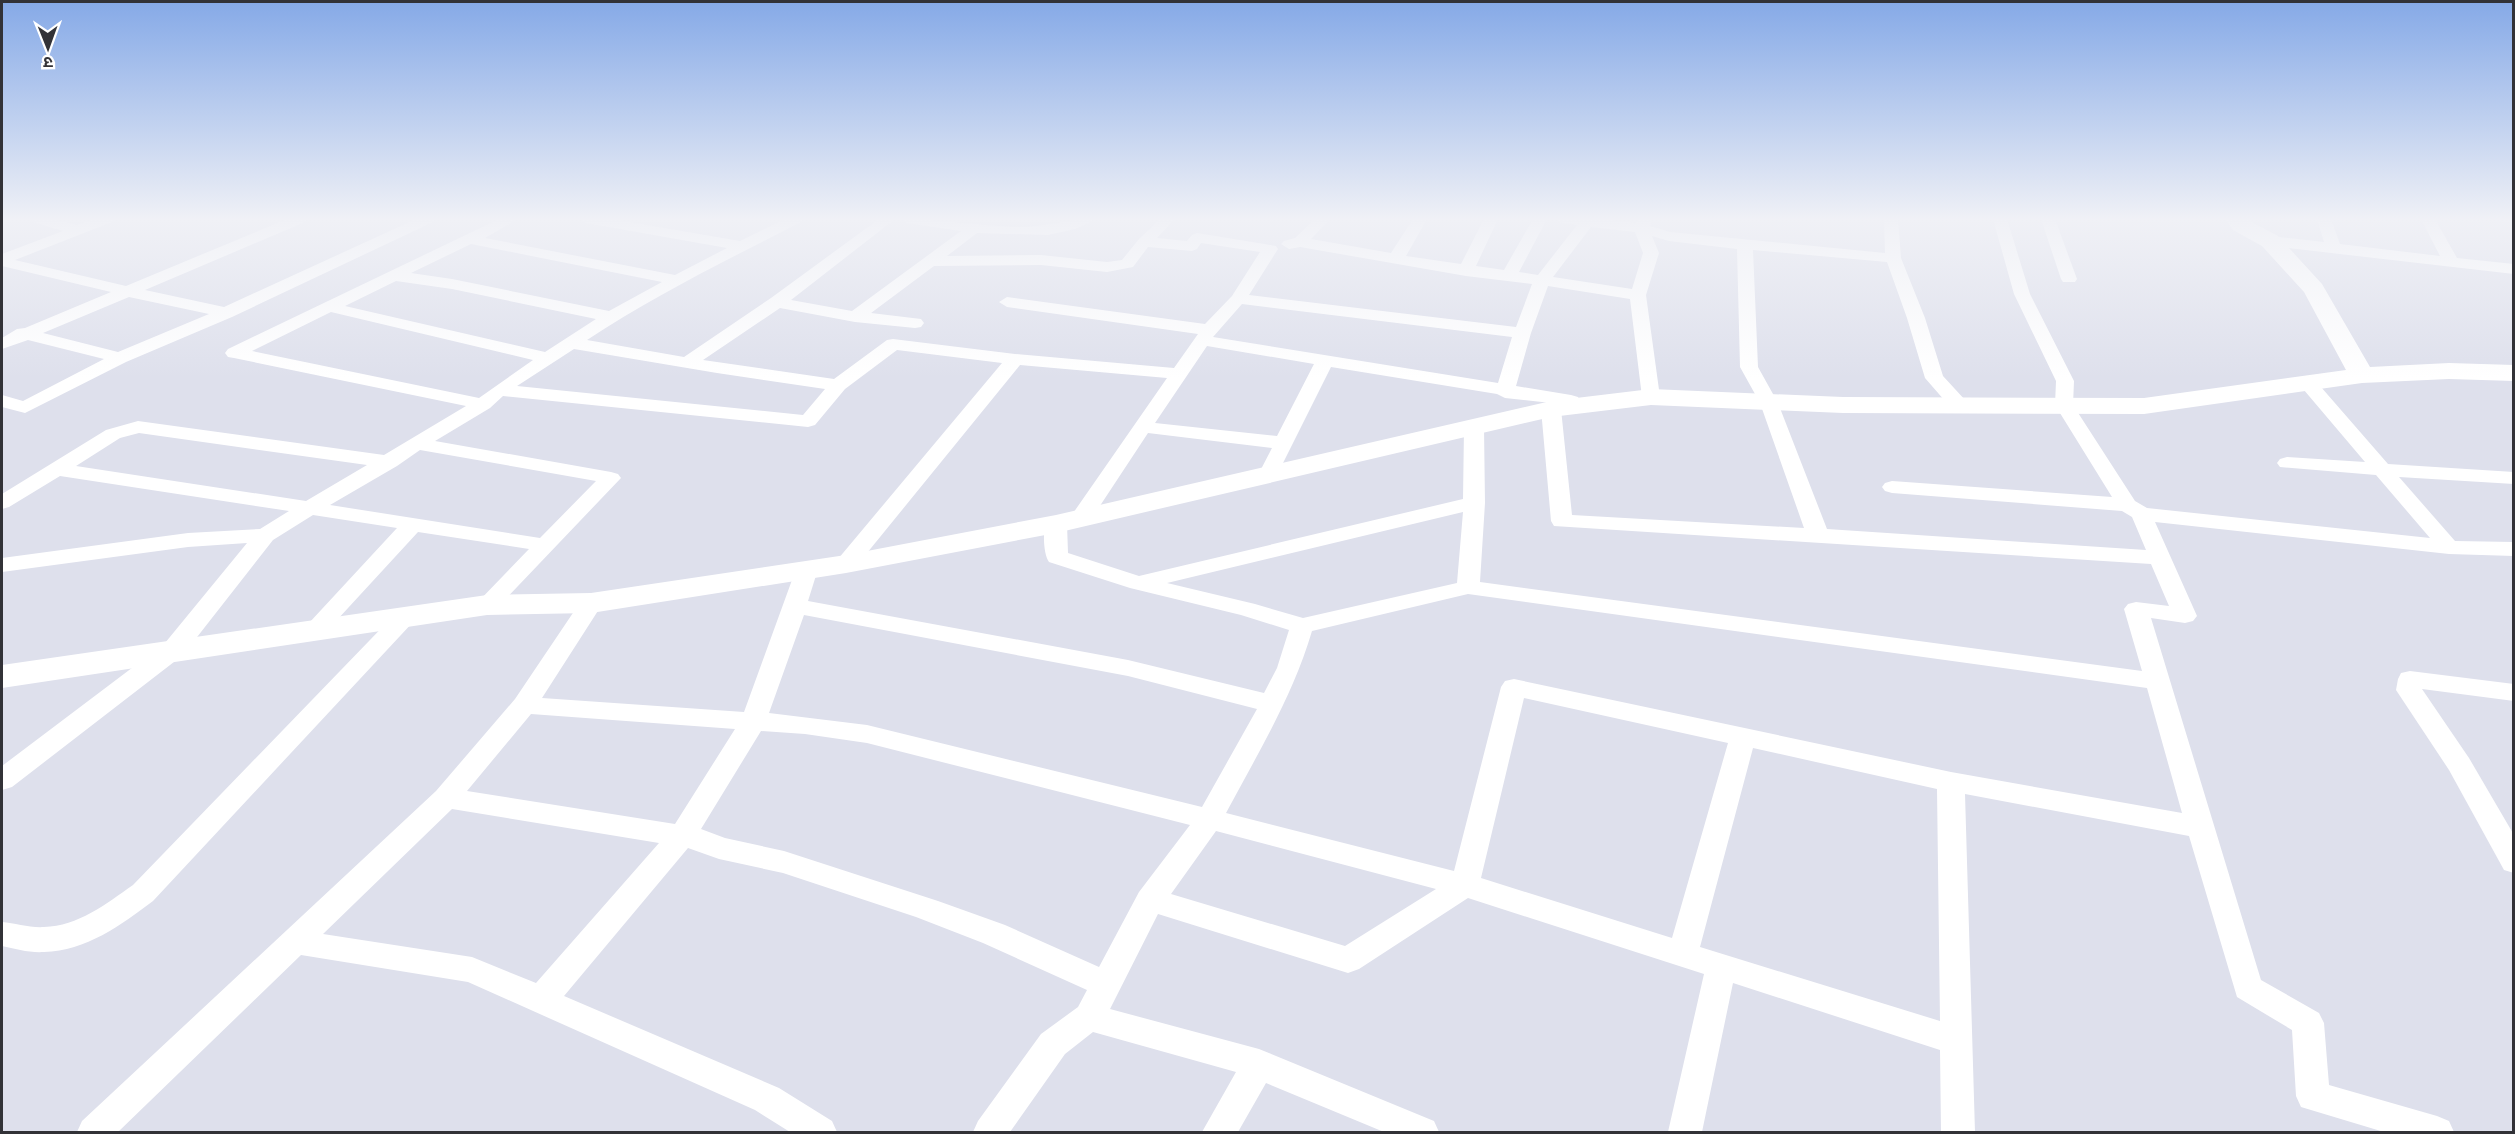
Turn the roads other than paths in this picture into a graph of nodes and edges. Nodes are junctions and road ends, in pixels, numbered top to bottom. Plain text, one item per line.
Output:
1 (52, 272) edge
2 (176, 272) edge
3 (314, 272) edge
4 (403, 272) edge
5 (635, 272) edge
6 (692, 272) edge
7 (817, 272) edge
8 (917, 272) edge
9 (1255, 272) edge
10 (1476, 272) edge
11 (1511, 272) edge
12 (1549, 272) edge
13 (1645, 272) edge
14 (1746, 272) edge
15 (1898, 272) edge
16 (2016, 272) edge
17 (2067, 272) edge
18 (2298, 272) edge
19 (1509, 275) junction
20 (395, 276) junction
21 (2069, 279) dead end
22 (676, 280) junction
23 (1541, 282) junction
24 (131, 291) junction
25 (1638, 295) junction
26 (1238, 298) junction
27 (777, 302) junction
28 (1007, 302) dead end
29 (330, 307) junction
30 (226, 313) junction
31 (611, 317) junction
32 (855, 317) junction
33 (915, 323) dead end
34 (2, 327) edge
35 (1522, 333) junction
36 (25, 334) junction
37 (1205, 335) junction
38 (571, 343) junction
39 (2, 344) edge
40 (120, 358) junction
41 (548, 358) junction
42 (1015, 359) junction
43 (1325, 360) junction
44 (687, 363) junction
45 (2514, 373) edge
46 (1179, 374) junction
47 (2362, 375) junction
48 (2307, 383) junction
49 (838, 386) junction
50 (500, 390) junction
51 (1505, 392) junction
52 (1651, 397) junction
53 (2, 401) edge
54 (1769, 403) junction
55 (483, 404) junction
56 (1588, 404) junction
57 (1959, 405) junction
58 (2064, 405) junction
59 (26, 407) junction
60 (1551, 409) junction
61 (2, 418) edge
62 (1143, 427) junction
63 (1474, 428) junction
64 (1284, 443) junction
65 (419, 444) junction
66 (390, 462) junction
67 (2287, 463) dead end
68 (57, 469) junction
69 (2382, 471) junction
70 (1268, 475) junction
71 (2514, 478) edge
72 (1892, 488) dead end
73 (1474, 502) junction
74 (2, 503) edge
75 (312, 508) junction
76 (2134, 510) junction
77 (1068, 522) junction
78 (413, 524) junction
79 (265, 535) junction
80 (1818, 535) junction
81 (546, 545) junction
82 (2449, 547) junction
83 (2514, 549) edge
84 (2160, 558) junction
85 (846, 564) junction
86 (2, 565) edge
87 (807, 569) junction
88 (1138, 583) junction
89 (1468, 587) junction
90 (591, 603) junction
91 (487, 604) junction
92 (795, 606) junction
93 (406, 616) junction
94 (1302, 626) junction
95 (317, 628) junction
96 (174, 649) junction
97 (2, 676) edge
98 (2157, 681) junction
99 (2514, 693) edge
100 (1272, 704) junction
101 (524, 705) junction
102 (753, 722) junction
103 (1743, 737) junction
104 (2, 780) edge
105 (1951, 782) junction
106 (446, 798) junction
107 (1209, 819) junction
108 (2200, 826) junction
109 (682, 836) junction
110 (2514, 862) edge
111 (1465, 885) junction
112 (1150, 900) junction
113 (2, 934) edge
114 (296, 942) junction
115 (1683, 954) junction
116 (1721, 966) junction
117 (1107, 985) junction
118 (542, 999) junction
119 (1089, 1017) junction
120 (1956, 1041) junction
121 (1258, 1064) junction
122 (94, 1132) edge
123 (820, 1132) edge
124 (990, 1132) edge
125 (1219, 1132) edge
126 (1422, 1132) edge
127 (1685, 1132) edge
128 (1958, 1132) edge
129 (2437, 1132) edge

1 - 24 street
2 - 24 street
3 - 30 street
4 - 20 street
5 - 22 street
6 - 22 street
7 - 27 street
8 - 32 street
9 - 26 street
10 - 19 street
11 - 19 street
12 - 23 street
13 - 25 street
14 - 54 street
15 - 57 street
16 - 58 street
17 - 21 street
18 - 47 street
19 - 23 street
20 - 29 street
20 - 31 street
22 - 31 street
23 - 25 street
23 - 35 street
24 - 30 street
24 - 36 street
25 - 52 street
26 - 35 street
26 - 37 street
27 - 32 street
27 - 44 street
28 - 37 street
29 - 41 street
29 - 55 street
30 - 40 street
31 - 38 street
32 - 33 street
34 - 36 street
35 - 51 street
36 - 39 street
36 - 40 street
37 - 43 street
37 - 46 street
38 - 41 street
38 - 44 street
40 - 59 street
41 - 50 street
42 - 46 street
42 - 49 street
42 - 85 street
43 - 51 street
43 - 64 street
44 - 49 street
45 - 47 street
46 - 62 street
47 - 48 street
48 - 58 street
48 - 69 street
49 - 50 street
50 - 55 street
51 - 56 street
52 - 54 street
52 - 56 street
53 - 59 street
54 - 57 street
54 - 80 street
55 - 65 street
56 - 60 street
57 - 58 street
58 - 76 street
59 - 61 street
60 - 63 street
60 - 80 street
62 - 64 street
62 - 77 street
63 - 70 street
63 - 73 street
64 - 70 street
65 - 66 street
65 - 81 street
66 - 68 street
66 - 75 street
67 - 69 street
68 - 74 street
68 - 75 street
69 - 71 street
69 - 82 street
70 - 77 street
72 - 76 street
73 - 88 street
73 - 89 street
75 - 78 street
75 - 79 street
76 - 82 street
76 - 84 street
77 - 85 street
77 - 88 street
78 - 81 street
78 - 95 street
79 - 86 street
79 - 96 street
80 - 84 street
81 - 91 street
82 - 83 street
84 - 98 street
85 - 87 street
87 - 90 street
87 - 92 street
88 - 94 street
89 - 94 street
89 - 98 street
90 - 91 street
90 - 101 street
91 - 93 street
92 - 100 street
92 - 102 street
93 - 95 street
93 - 113 street
94 - 100 street
95 - 96 street
96 - 97 street
96 - 104 street
98 - 108 street
99 - 110 street
100 - 107 street
101 - 102 street
101 - 106 street
102 - 107 street
102 - 109 street
103 - 105 street
103 - 111 street
103 - 115 street
105 - 108 street
105 - 120 street
106 - 109 street
106 - 114 street
107 - 111 street
107 - 112 street
108 - 129 street
109 - 117 street
109 - 118 street
111 - 112 street
111 - 115 street
112 - 117 street
114 - 118 street
114 - 122 street
115 - 116 street
116 - 120 street
116 - 127 street
117 - 119 street
118 - 123 street
119 - 121 street
119 - 124 street
120 - 128 street
121 - 125 street
121 - 126 street

